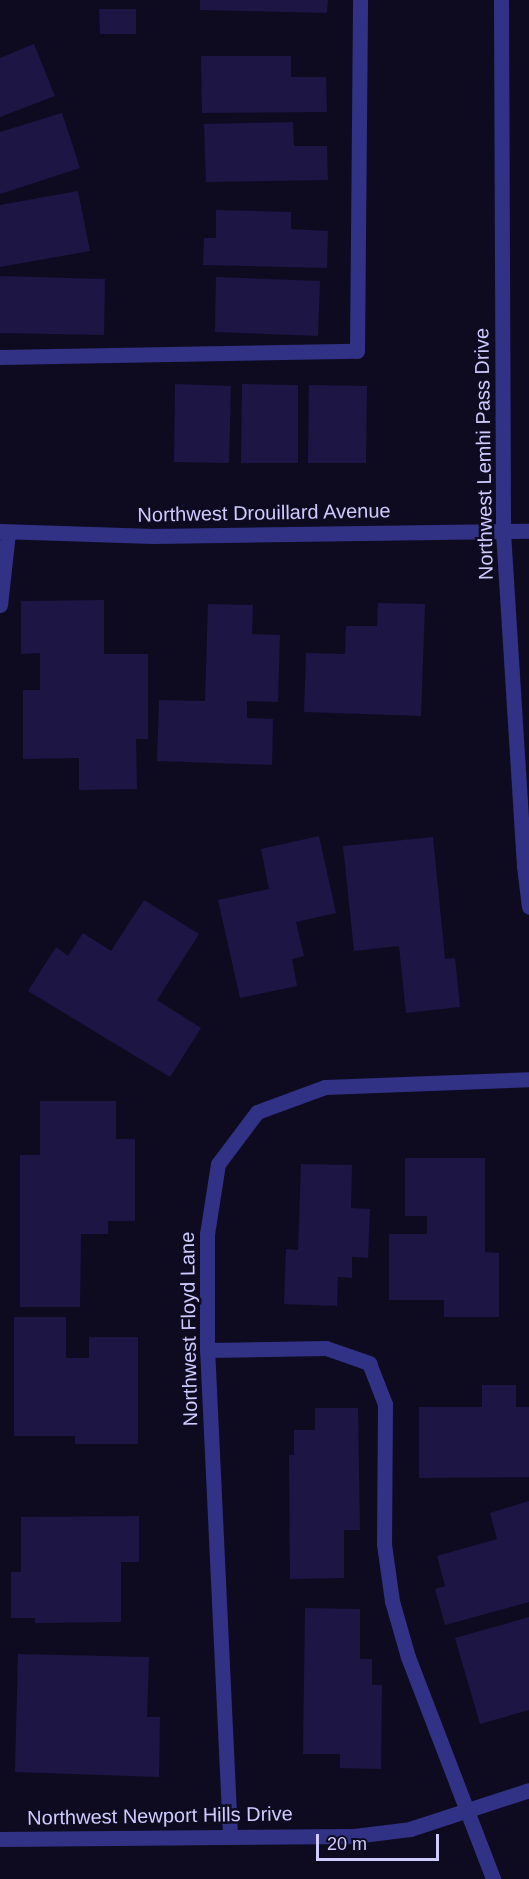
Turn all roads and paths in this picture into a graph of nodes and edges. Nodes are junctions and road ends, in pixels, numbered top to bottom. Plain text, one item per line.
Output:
1 (360, 0) edge
2 (501, 0) edge
3 (0, 357) edge
4 (503, 531) junction
5 (529, 531) edge
6 (4, 532) edge
7 (0, 605) edge
8 (529, 907) edge
9 (529, 1079) edge
10 (207, 1350) junction
11 (529, 1790) edge
12 (466, 1813) junction
13 (230, 1835) junction
14 (0, 1839) edge
15 (493, 1879) edge

1 - 3 street
2 - 4 street, Northwest Lemhi Pass Drive
4 - 5 street, Northwest Drouillard Avenue
4 - 6 street, Northwest Drouillard Avenue
4 - 8 street, Northwest Lemhi Pass Drive
6 - 7 street
9 - 10 street, Northwest Floyd Lane
10 - 12 street
10 - 13 street, Northwest Floyd Lane
11 - 12 street, Northwest Newport Hills Drive
12 - 13 street, Northwest Newport Hills Drive
12 - 15 street
13 - 14 street, Northwest Newport Hills Drive

